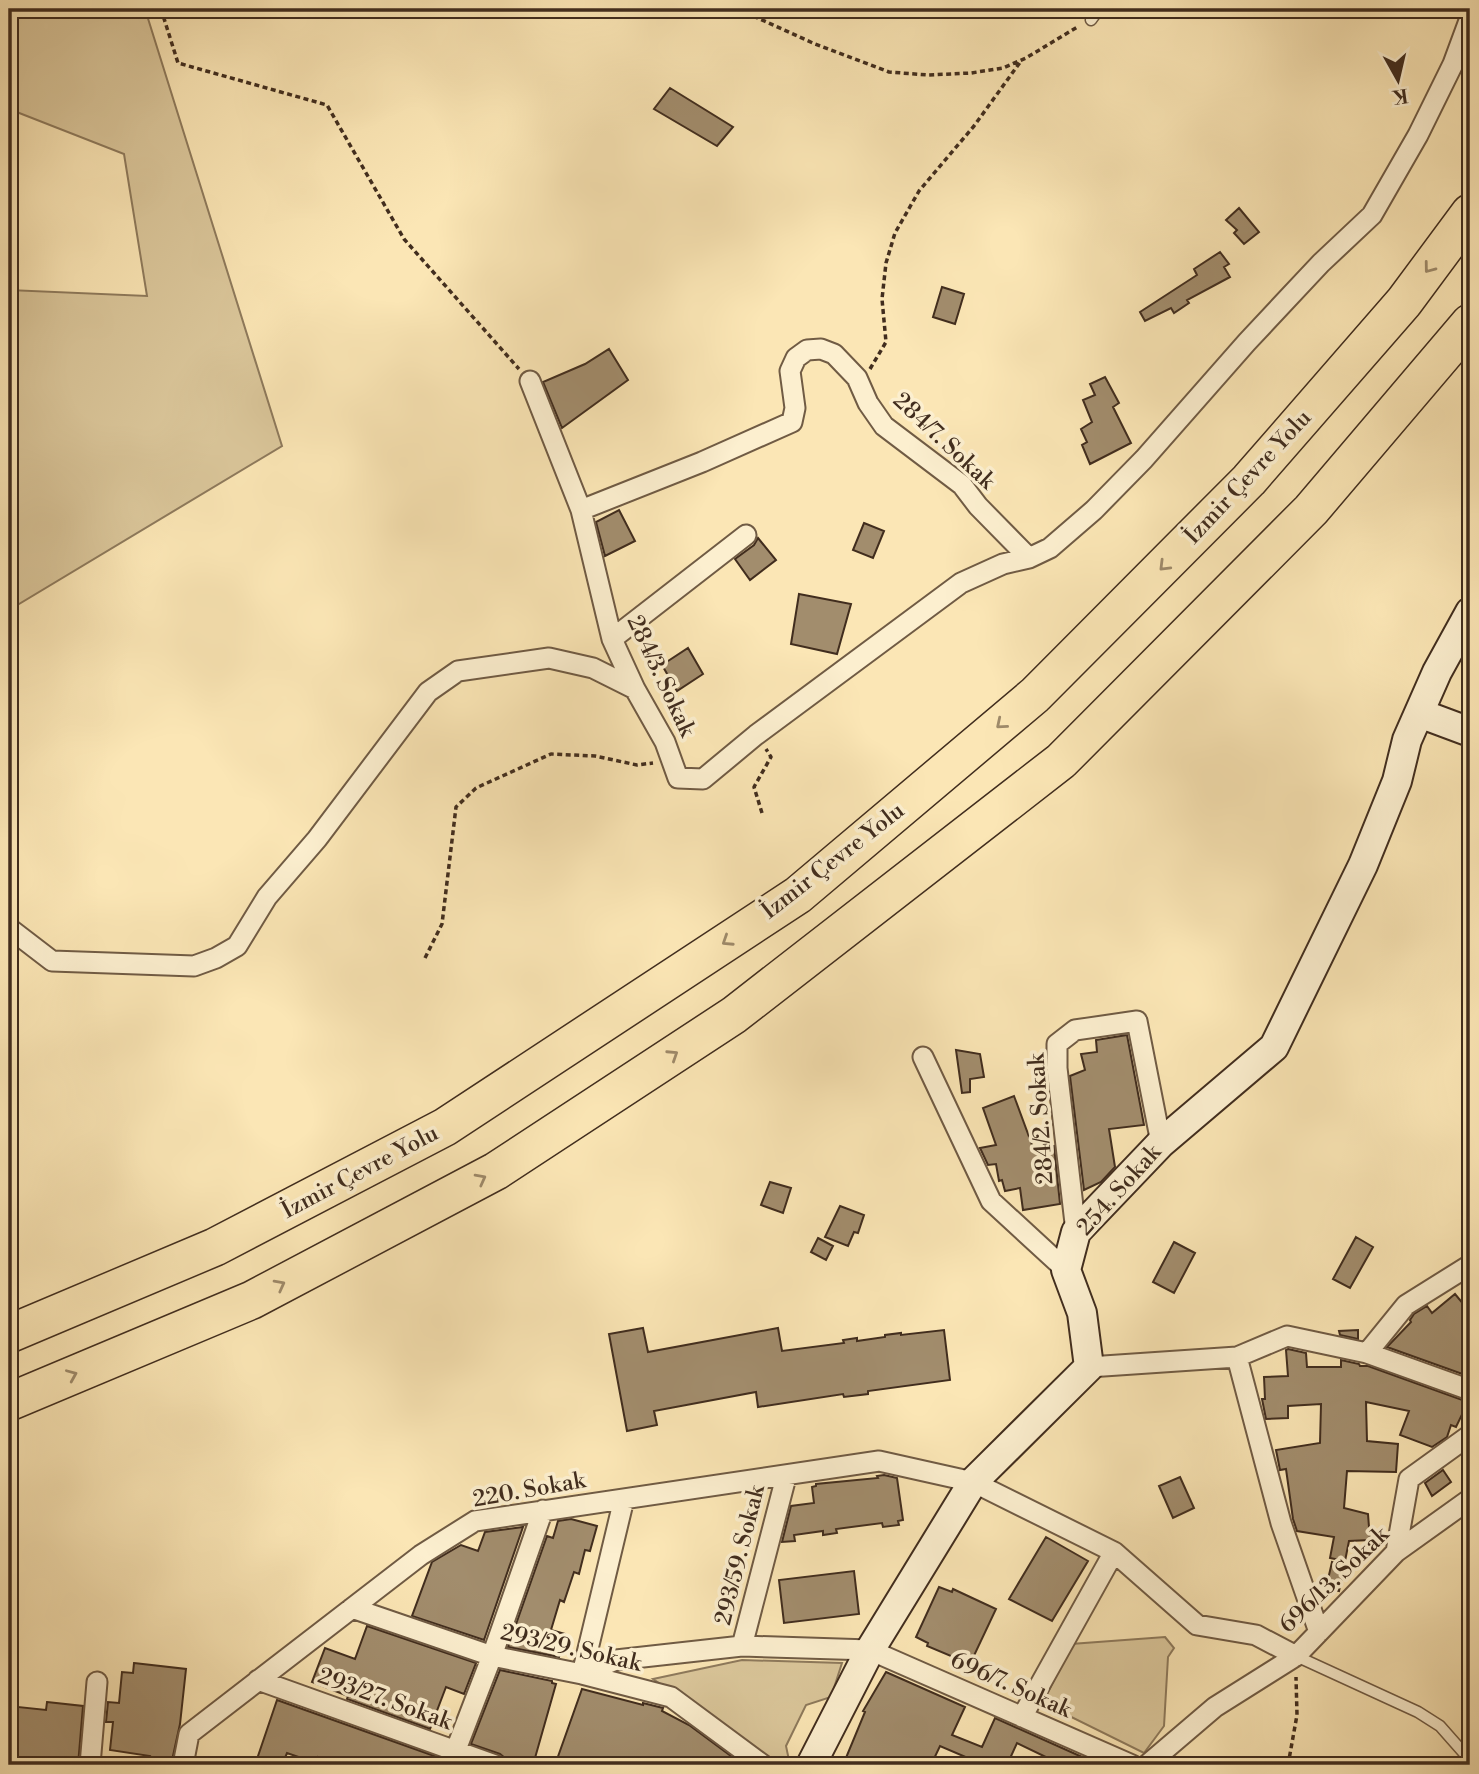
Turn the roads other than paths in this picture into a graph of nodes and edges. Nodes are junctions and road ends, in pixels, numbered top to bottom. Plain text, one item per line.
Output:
1 (1098, 9) edge
2 (1470, 18) edge
3 (1091, 20) road end
4 (1470, 213) edge
5 (1470, 323) edge
6 (530, 381) road end
7 (582, 510) junction
8 (746, 535) dead end
9 (1029, 558) junction
10 (1468, 620) edge
11 (612, 639) junction
12 (635, 689) junction
13 (1419, 713) junction
14 (1470, 732) edge
15 (9, 928) edge
16 (923, 1056) dead end
17 (1161, 1143) junction
18 (1076, 1232) junction
19 (1470, 1265) edge
20 (1066, 1270) junction
21 (9, 1334) edge
22 (1367, 1353) junction
23 (1237, 1357) junction
24 (1089, 1367) junction
25 (1470, 1390) edge
26 (9, 1402) edge
27 (1470, 1434) edge
28 (786, 1477) junction
29 (973, 1482) junction
30 (624, 1499) junction
31 (1470, 1499) edge
32 (543, 1510) junction
33 (1114, 1552) junction
34 (1396, 1552) junction
35 (352, 1608) junction
36 (1319, 1632) junction
37 (742, 1646) junction
38 (870, 1650) junction
39 (492, 1656) junction
40 (1296, 1656) junction
41 (582, 1674) junction
42 (258, 1680) junction
43 (97, 1682) dead end
44 (1022, 1717) junction
45 (452, 1758) edge
46 (1470, 1760) edge
47 (90, 1765) edge
48 (183, 1765) edge
49 (495, 1765) edge
50 (763, 1765) edge
51 (811, 1765) edge
52 (1132, 1765) edge
53 (1147, 1765) edge

1 - 3 lane
2 - 9 street
4 -> 21 highway, İzmir Çevre Yolu
26 -> 5 highway
6 - 7 street, 284/3. Sokak
7 - 9 street, 284/7. Sokak
7 - 11 street, 284/3. Sokak
8 - 11 street
9 - 12 street, 284/3. Sokak
10 - 13 street, 254. Sokak
11 - 12 street, 284/3. Sokak
12 - 15 street
13 - 14 street
13 - 17 street, 254. Sokak
16 - 20 street
17 - 18 street, 254. Sokak
17 - 18 street, 284/2. Sokak
18 - 20 street, 254. Sokak
19 - 22 street
20 - 24 street
22 - 23 street
22 - 25 street
23 - 24 street
23 - 36 street
24 - 29 street
27 - 34 street
28 - 29 street, 220. Sokak
28 - 30 street, 220. Sokak
28 - 37 street, 293/59. Sokak
29 - 33 street, 696/13. Sokak
29 - 38 street
30 - 32 street, 220. Sokak
30 - 41 street
31 - 34 street, 696/13. Sokak
32 - 35 street, 220. Sokak
32 - 39 street
33 - 40 street, 696/13. Sokak
33 - 44 street
34 - 36 street, 696/13. Sokak
35 - 39 street, 293/29. Sokak
35 - 42 street, 220. Sokak
36 - 40 street, 696/13. Sokak
37 - 38 street
37 - 41 street
38 - 44 street, 696/7. Sokak
38 - 51 street
39 - 41 street, 293/29. Sokak
39 - 45 street
40 - 46 lane
40 - 53 street
41 - 50 street, 293/29. Sokak
42 - 45 street, 293/27. Sokak
42 - 48 street, 220. Sokak
43 - 47 street
44 - 52 street, 696/7. Sokak
45 - 49 street, 293/27. Sokak

